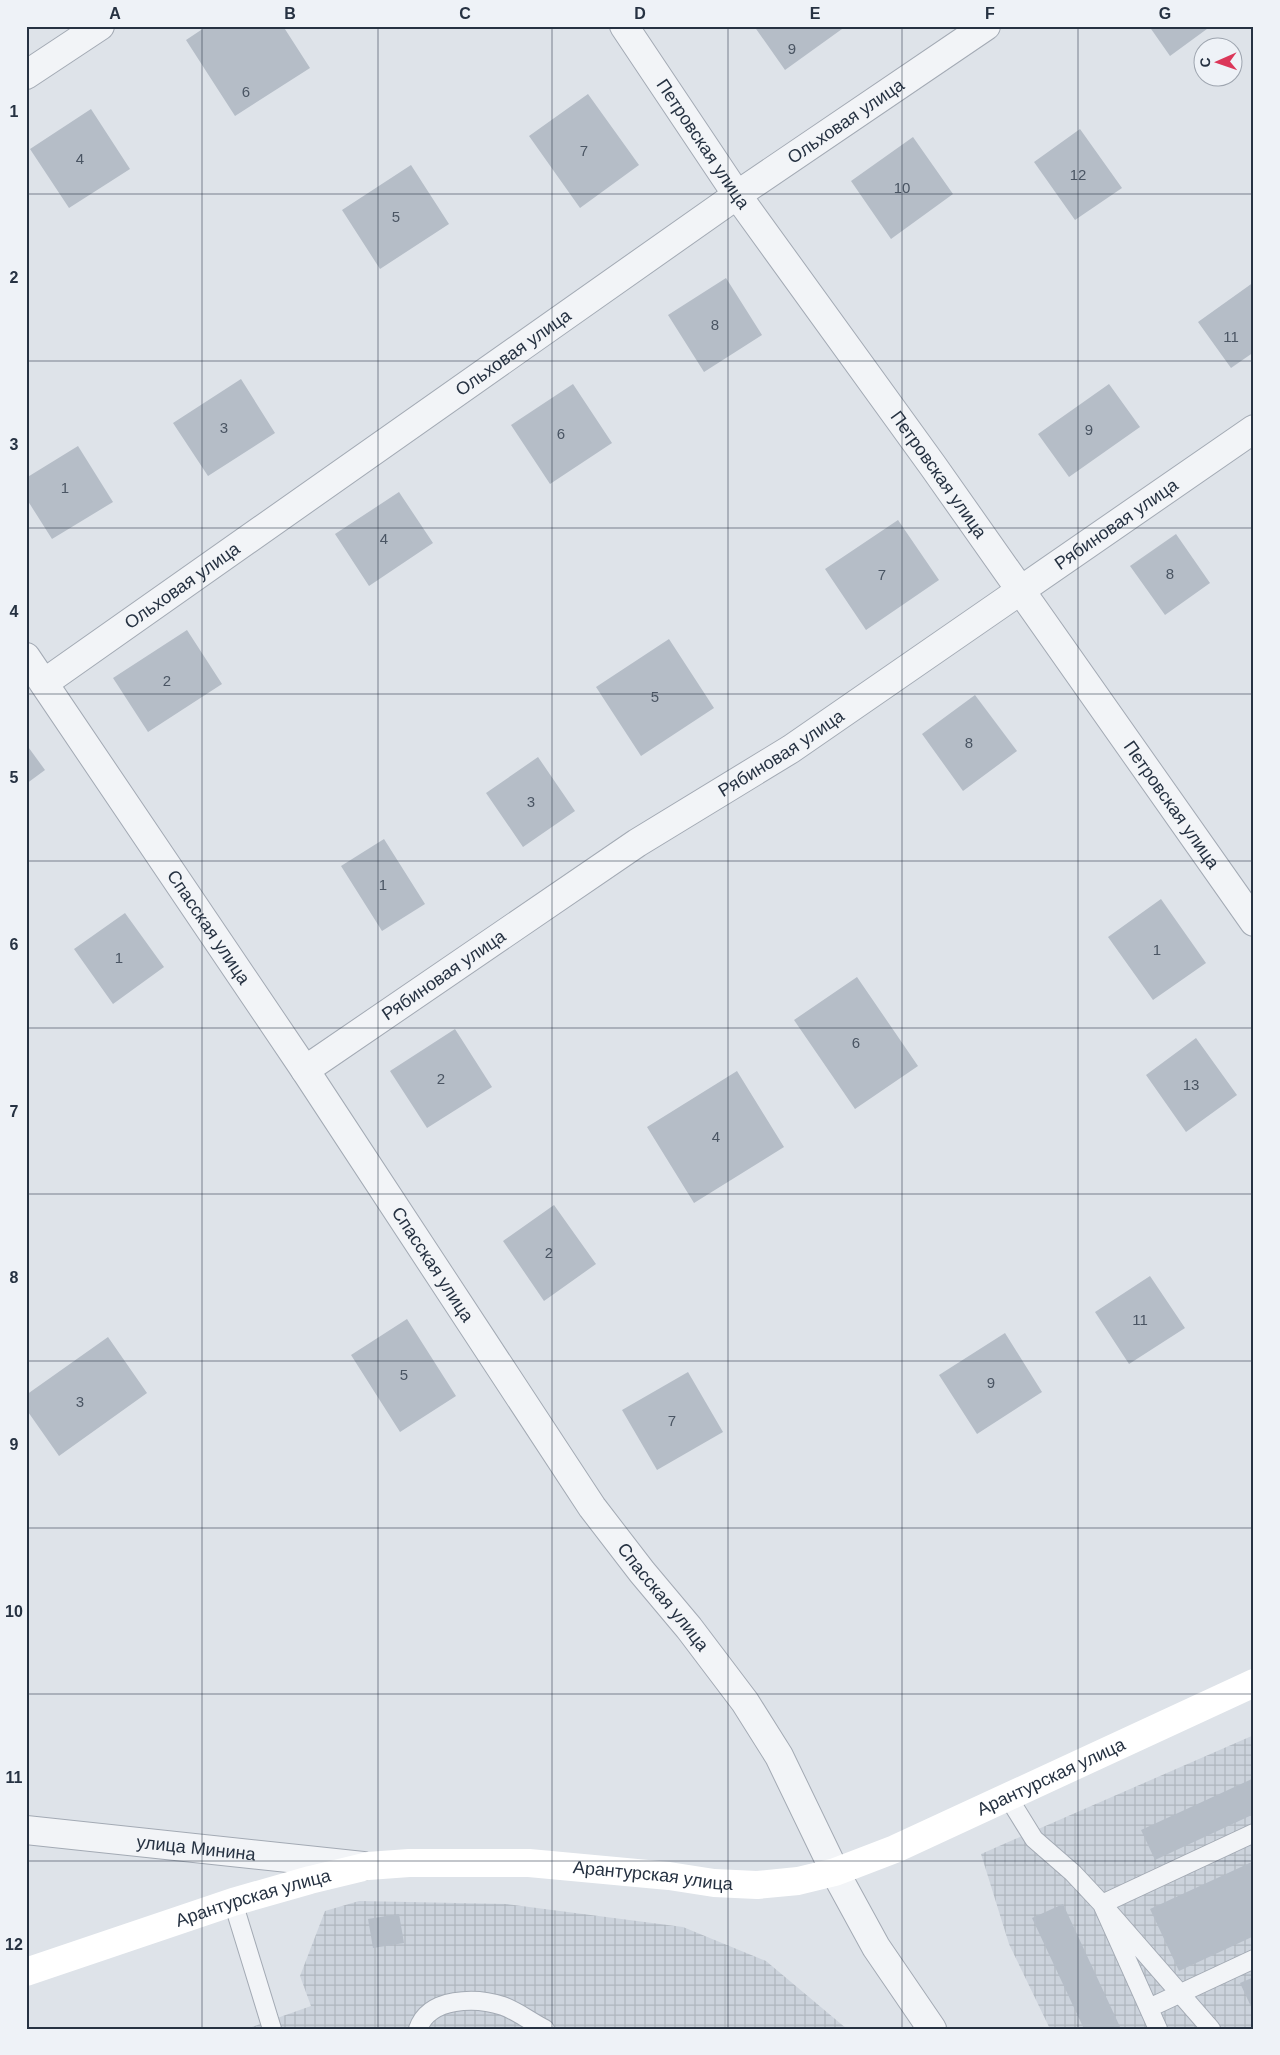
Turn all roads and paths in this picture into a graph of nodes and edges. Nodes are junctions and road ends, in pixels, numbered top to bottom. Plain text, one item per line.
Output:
1 (100, 26) edge
2 (624, 26) edge
3 (986, 26) edge
4 (26, 75) edge
5 (737, 195) junction
6 (1254, 429) edge
7 (1020, 590) junction
8 (26, 657) edge
9 (44, 682) junction
10 (1254, 922) edge
11 (304, 1070) junction
12 (1254, 1683) edge
13 (1008, 1797) junction
14 (26, 1830) edge
15 (1254, 1833) edge
16 (368, 1866) junction
17 (835, 1872) junction
18 (233, 1902) junction
19 (1102, 1904) junction
20 (1254, 1959) edge
21 (26, 1972) edge
22 (1180, 1993) junction
23 (1149, 2008) junction
24 (272, 2029) edge
25 (418, 2029) edge
26 (544, 2029) edge
27 (932, 2029) edge
28 (1158, 2029) edge
29 (1211, 2029) edge

1 - 4 street
2 - 5 street, Петровская улица
3 - 5 street, Ольховая улица
5 - 7 street, Петровская улица
5 - 9 street, Ольховая улица
6 - 7 street, Рябиновая улица
7 - 10 street, Петровская улица
7 - 11 street, Рябиновая улица
8 - 9 street, Спасская улица
9 - 11 street, Спасская улица
11 - 17 street, Спасская улица
12 - 13 street, Арантурская улица
13 - 17 street, Арантурская улица
13 - 19 lane
14 - 16 street, улица Минина
15 - 19 lane
16 - 17 street, Арантурская улица
16 - 18 street, Арантурская улица
17 - 27 street, Спасская улица
18 - 21 street, Арантурская улица
18 - 24 lane
19 - 22 lane
19 - 23 lane
20 - 22 lane
22 - 23 lane
22 - 29 lane
23 - 28 lane
25 - 26 lane

